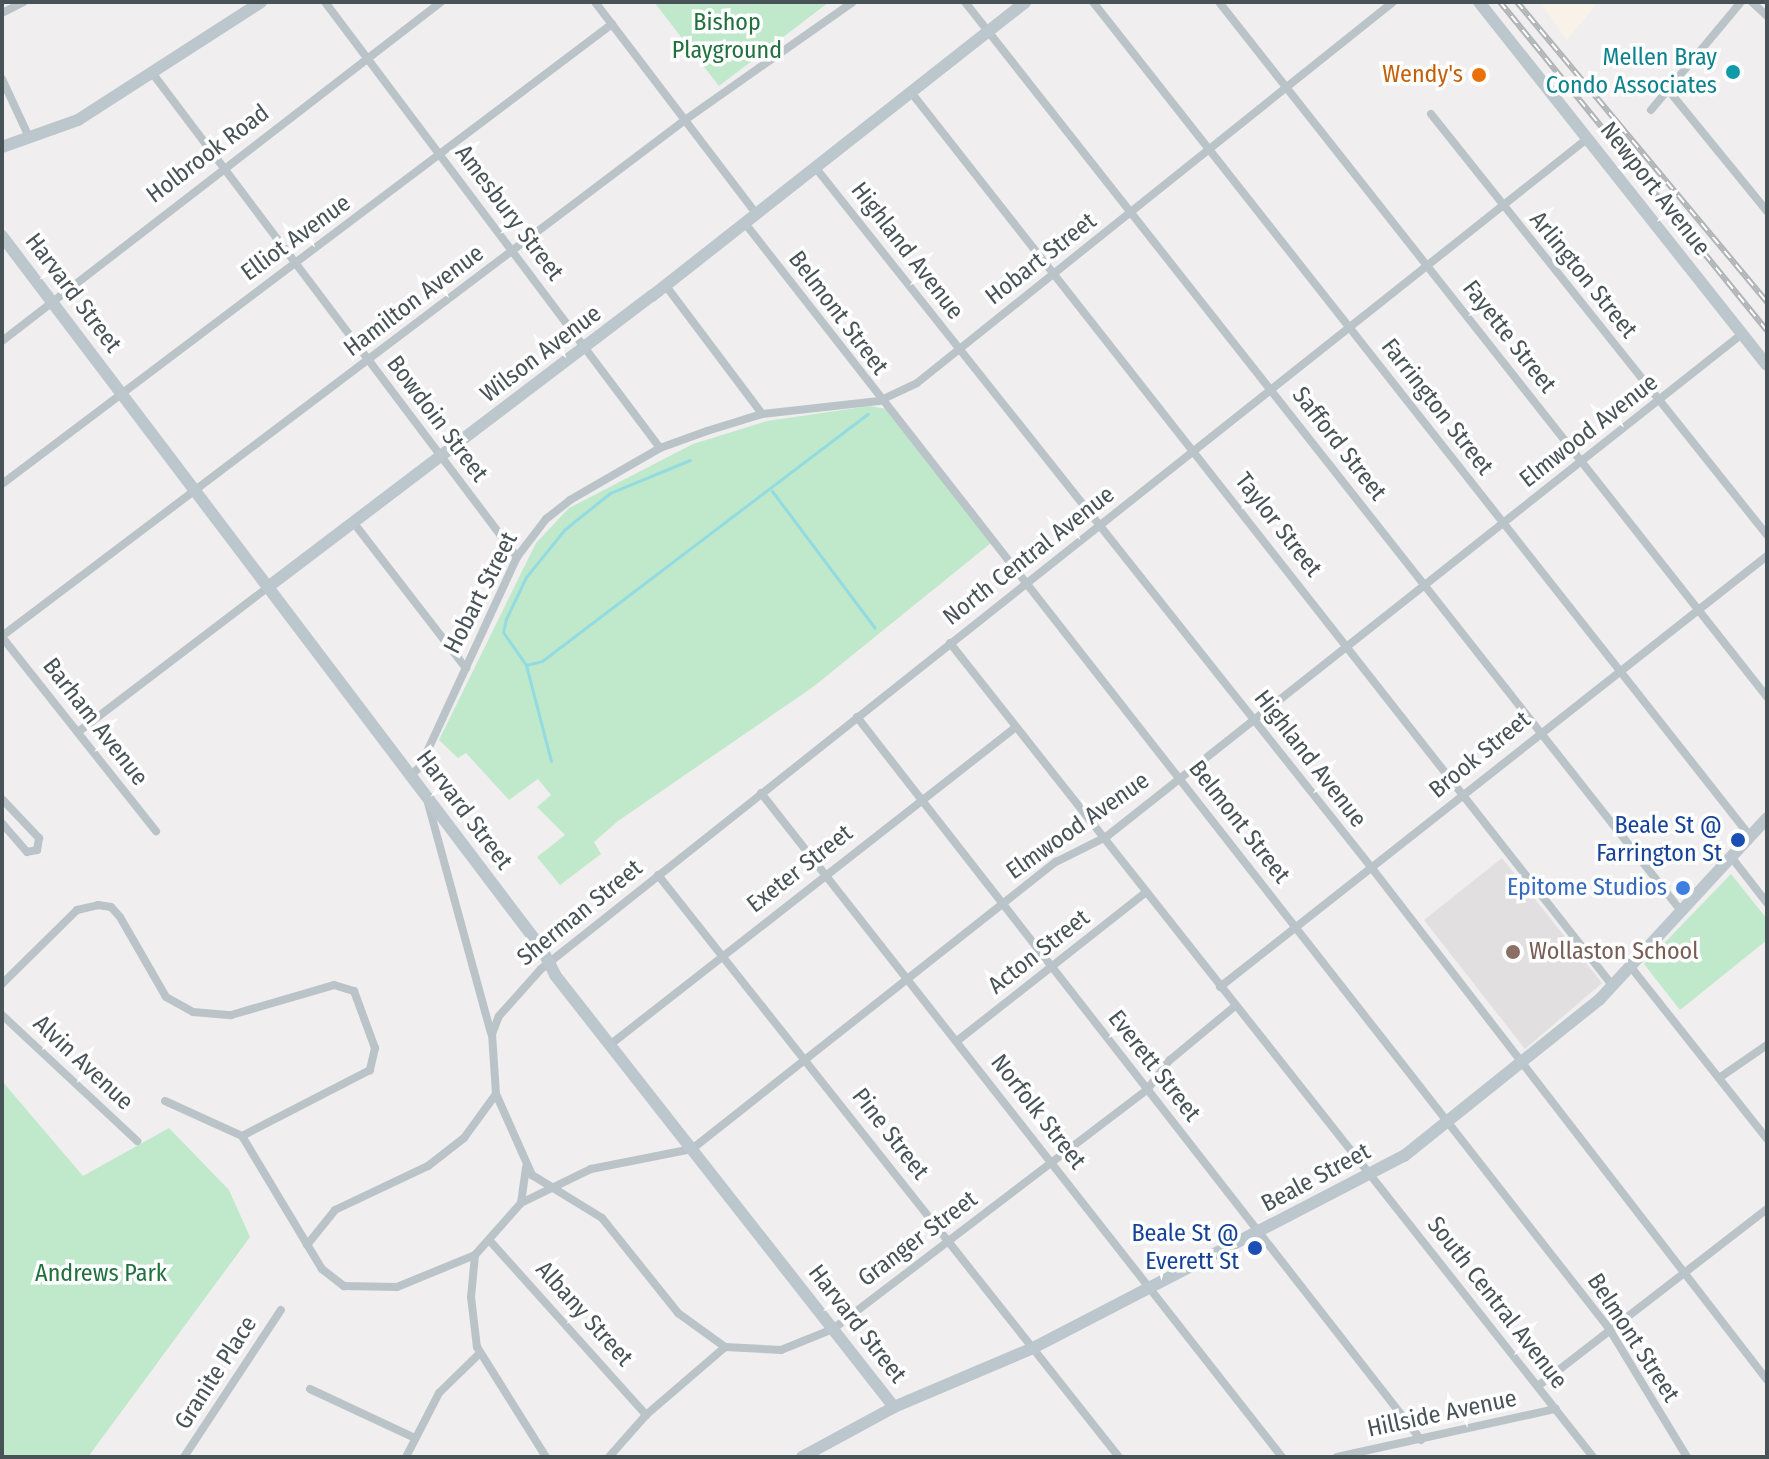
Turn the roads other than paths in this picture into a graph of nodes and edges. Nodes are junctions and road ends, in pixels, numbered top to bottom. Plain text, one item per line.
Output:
1 (24, 2) edge
2 (261, 2) edge
3 (325, 2) edge
4 (441, 2) edge
5 (595, 2) edge
6 (853, 2) edge
7 (965, 2) edge
8 (1025, 2) edge
9 (1093, 2) edge
10 (1219, 2) edge
11 (1393, 2) edge
12 (1479, 2) edge
13 (1741, 2) edge
14 (1752, 2) edge
15 (2, 13) edge
16 (1767, 16) edge
17 (612, 24) junction
18 (988, 30) junction
19 (367, 58) junction
20 (153, 74) junction
21 (2, 79) edge
22 (1287, 89) junction
23 (910, 91) junction
24 (1669, 91) junction
25 (1651, 110) dead end
26 (1431, 114) dead end
27 (685, 120) junction
28 (1588, 138) junction
29 (30, 139) junction
30 (2, 147) edge
31 (1210, 151) junction
32 (440, 154) junction
33 (815, 167) junction
34 (222, 169) junction
35 (1502, 206) junction
36 (1767, 211) edge
37 (756, 213) junction
38 (1131, 214) junction
39 (744, 222) junction
40 (4, 242) edge
41 (513, 251) junction
42 (295, 264) junction
43 (1427, 266) junction
44 (1054, 274) junction
45 (666, 286) junction
46 (50, 300) junction
47 (1349, 328) junction
48 (1742, 334) junction
49 (2, 341) edge
50 (586, 347) junction
51 (959, 350) junction
52 (367, 361) junction
53 (1767, 365) edge
54 (1271, 389) junction
55 (123, 394) junction
56 (879, 401) junction
57 (1659, 401) junction
58 (762, 414) junction
59 (660, 448) junction
60 (1194, 451) junction
61 (441, 458) junction
62 (1581, 461) junction
63 (2, 484) edge
64 (196, 490) junction
65 (353, 522) junction
66 (1504, 524) junction
67 (1100, 525) junction
68 (1767, 535) edge
69 (1767, 556) edge
70 (517, 557) junction
71 (1026, 584) junction
72 (1424, 585) junction
73 (268, 587) junction
74 (1697, 608) junction
75 (2, 637) edge
76 (950, 643) junction
77 (1348, 647) junction
78 (466, 668) junction
79 (1618, 671) junction
80 (1767, 697) edge
81 (857, 717) junction
82 (1254, 721) junction
83 (1016, 727) junction
84 (78, 732) junction
85 (1538, 734) junction
86 (411, 775) junction
87 (1180, 778) junction
88 (761, 793) junction
89 (1463, 795) junction
90 (427, 798) junction
91 (2, 799) edge
92 (920, 799) junction
93 (1767, 818) edge
94 (2, 823) edge
95 (156, 831) dead end
96 (1750, 836) junction
97 (1106, 837) junction
98 (1732, 858) junction
99 (1371, 867) junction
100 (658, 875) junction
101 (825, 875) junction
102 (1145, 893) junction
103 (1002, 903) junction
104 (1767, 903) edge
105 (1681, 911) junction
106 (1295, 926) junction
107 (722, 957) junction
108 (548, 962) junction
109 (1630, 966) junction
110 (1051, 967) junction
111 (909, 979) junction
112 (2, 984) edge
113 (1612, 985) junction
114 (1220, 987) junction
115 (1235, 1006) junction
116 (2, 1015) edge
117 (492, 1034) junction
118 (957, 1041) junction
119 (611, 1044) junction
120 (1767, 1045) edge
121 (805, 1060) junction
122 (1522, 1064) junction
123 (1719, 1078) junction
124 (1147, 1090) junction
125 (496, 1094) junction
126 (165, 1101) dead end
127 (1451, 1123) junction
128 (242, 1136) junction
129 (1767, 1139) edge
130 (137, 1141) dead end
131 (692, 1149) junction
132 (1053, 1162) junction
133 (526, 1167) junction
134 (1369, 1174) junction
135 (552, 1191) junction
136 (521, 1203) junction
137 (1767, 1209) edge
138 (1259, 1233) junction
139 (490, 1241) junction
140 (948, 1241) junction
141 (307, 1245) junction
142 (475, 1255) junction
143 (1685, 1274) junction
144 (1151, 1289) junction
145 (281, 1310) dead end
146 (833, 1329) junction
147 (1610, 1332) junction
148 (725, 1347) junction
149 (1033, 1348) junction
150 (480, 1353) junction
151 (1767, 1380) edge
152 (1538, 1386) junction
153 (310, 1389) dead end
154 (894, 1407) junction
155 (1556, 1409) junction
156 (646, 1415) junction
157 (415, 1438) junction
158 (1421, 1440) junction
159 (184, 1457) edge
160 (406, 1457) edge
161 (546, 1457) edge
162 (609, 1457) edge
163 (802, 1457) edge
164 (1119, 1457) edge
165 (1282, 1457) edge
166 (1337, 1457) edge
167 (1593, 1457) edge
168 (1687, 1457) edge

1 - 15 street
2 - 20 street
3 - 19 street, Amesbury Street
4 - 19 street, Holbrook Road
5 - 17 street
6 - 27 street, Hamilton Avenue
7 - 18 street, Safford Street
8 - 18 street, Wilson Avenue
9 - 31 street, Farrington Street
10 - 22 street, Fayette Street
11 - 22 street, Hobart Street
12 - 28 street, Newport Avenue
13 - 24 street
14 - 16 street
17 - 27 street
17 - 32 street, Elliot Avenue
18 - 23 street, Wilson Avenue
18 - 38 street, Safford Street
19 - 32 street, Amesbury Street
19 - 34 street, Holbrook Road
20 - 29 street
20 - 34 street, Bowdoin Street
21 - 29 street
22 - 31 street, Hobart Street
22 - 43 street, Fayette Street
23 - 33 street, Wilson Avenue
23 - 44 street, Taylor Street
24 - 25 street
24 - 36 street
26 - 35 street, Arlington Street
27 - 37 street
27 - 41 street, Hamilton Avenue
28 - 35 street, North Central Avenue
28 - 48 street, Newport Avenue
29 - 30 street
31 - 38 street, Hobart Street
31 - 47 street, Farrington Street
32 - 41 street, Amesbury Street
32 - 42 street, Elliot Avenue
33 - 37 street, Wilson Avenue
33 - 51 street, Highland Avenue
34 - 42 street, Bowdoin Street
34 - 46 street, Holbrook Road
35 - 43 street, North Central Avenue
35 - 57 street, Arlington Street
37 - 39 street, Wilson Avenue
38 - 44 street, Hobart Street
38 - 54 street, Safford Street
39 - 45 street, Wilson Avenue
39 - 56 street, Belmont Street
40 - 46 street, Harvard Street
41 - 50 street, Amesbury Street
41 - 52 street, Hamilton Avenue
42 - 52 street, Bowdoin Street
42 - 55 street, Elliot Avenue
43 - 47 street, North Central Avenue
43 - 62 street, Fayette Street
44 - 51 street, Hobart Street
44 - 60 street, Taylor Street
45 - 50 street, Wilson Avenue
45 - 58 street
46 - 49 street, Holbrook Road
46 - 55 street, Harvard Street
47 - 54 street, North Central Avenue
47 - 66 street, Farrington Street
48 - 53 street, Newport Avenue
48 - 57 street, Elmwood Avenue
50 - 59 street, Amesbury Street
50 - 61 street, Wilson Avenue
51 - 56 street, Hobart Street
51 - 67 street, Highland Avenue
52 - 61 street, Bowdoin Street
52 - 64 street, Hamilton Avenue
54 - 60 street, North Central Avenue
54 - 72 street, Safford Street
55 - 63 street, Elliot Avenue
55 - 64 street, Harvard Street
56 - 58 street, Hobart Street
56 - 71 street, Belmont Street
57 - 62 street, Elmwood Avenue
57 - 68 street, Arlington Street
58 - 59 street, Hobart Street
59 - 70 street, Hobart Street
60 - 67 street, North Central Avenue
60 - 77 street, Taylor Street
61 - 65 street, Wilson Avenue
61 - 70 street, Bowdoin Street
62 - 66 street, Elmwood Avenue
62 - 74 street, Fayette Street
64 - 73 street, Harvard Street
64 - 75 street, Hamilton Avenue
65 - 73 street, Wilson Avenue
65 - 78 street
66 - 72 street, Elmwood Avenue
66 - 79 street, Farrington Street
67 - 71 street, North Central Avenue
67 - 82 street, Highland Avenue
69 - 74 street, Brook Street
70 - 78 street, Hobart Street
71 - 76 street, North Central Avenue
71 - 87 street, Belmont Street
72 - 77 street, Elmwood Avenue
72 - 85 street, Safford Street
73 - 84 street, Wilson Avenue
73 - 86 street, Harvard Street
74 - 79 street, Brook Street
74 - 80 street, Fayette Street
75 - 84 street, Barham Avenue
76 - 81 street, Sherman Street
76 - 83 street, North Central Avenue
77 - 82 street, Elmwood Avenue
77 - 89 street, Taylor Street
78 - 86 street, Hobart Street
79 - 85 street, Brook Street
79 - 96 street, Farrington Street
81 - 88 street, Sherman Street
81 - 92 street, Everett Street
82 - 87 street, Elmwood Avenue
82 - 99 street, Highland Avenue
83 - 92 street, Exeter Street
83 - 97 street, North Central Avenue
84 - 95 street, Barham Avenue
85 - 89 street, Brook Street
85 - 105 street, Safford Street
86 - 90 street, Harvard Street
87 - 97 street, Elmwood Avenue
87 - 106 street, Belmont Street
88 - 100 street, Sherman Street
88 - 101 street, Norfolk Street
89 - 99 street, Brook Street
89 - 113 street, Taylor Street
90 - 108 street, Harvard Street
90 - 117 street
91 - 94 street
92 - 101 street, Exeter Street
92 - 103 street, Everett Street
93 - 96 street, Beale Street
96 - 98 street, Beale Street
97 - 102 street, North Central Avenue
97 - 103 street, Elmwood Avenue
98 - 104 street
98 - 105 street, Beale Street
99 - 106 street, Brook Street
99 - 122 street, Highland Avenue
100 - 107 street, Pine Street
100 - 108 street, Sherman Street
101 - 107 street, Exeter Street
101 - 111 street, Norfolk Street
102 - 110 street, Acton Street
102 - 114 street, North Central Avenue
103 - 110 street, Everett Street
103 - 111 street, Elmwood Avenue
105 - 109 street, Beale Street
106 - 114 street, Brook Street
106 - 127 street, Belmont Street
107 - 119 street, Exeter Street
107 - 121 street, Pine Street
108 - 117 street, Sherman Street
108 - 119 street, Harvard Street
109 - 113 street, Beale Street
109 - 123 street
110 - 118 street, Acton Street
110 - 124 street, Everett Street
111 - 118 street, Norfolk Street
111 - 121 street, Elmwood Avenue
112 - 128 street
113 - 122 street, Beale Street
114 - 115 street, North Central Avenue
115 - 124 street, Granger Street
115 - 134 street, North Central Avenue
116 - 130 street, Alvin Avenue
117 - 125 street
118 - 132 street, Norfolk Street
119 - 131 street, Harvard Street
120 - 123 street
121 - 131 street, Elmwood Avenue
121 - 140 street, Pine Street
122 - 127 street, Beale Street
122 - 143 street, Highland Avenue
123 - 129 street
124 - 132 street, Granger Street
124 - 138 street, Everett Street
125 - 133 street
125 - 141 street
126 - 128 street
127 - 134 street, Beale Street
127 - 147 street, Belmont Street
128 - 141 street, Elmwood Avenue
131 - 135 street, Elmwood Avenue
131 - 146 street, Harvard Street
132 - 140 street, Granger Street
132 - 144 street, Norfolk Street
133 - 135 street
133 - 136 street
134 - 138 street, Beale Street
134 - 152 street, South Central Avenue
135 - 136 street, Elmwood Avenue
135 - 148 street
136 - 139 street, Elmwood Avenue
137 - 143 street
138 - 144 street, Beale Street
138 - 158 street, Everett Street
139 - 142 street, Elmwood Avenue
139 - 156 street, Albany Street
140 - 146 street, Granger Street
140 - 149 street, Pine Street
141 - 142 street, Elmwood Avenue
142 - 150 street
143 - 147 street
143 - 151 street, Highland Avenue
144 - 149 street, Beale Street
144 - 165 street, Norfolk Street
145 - 159 street, Granite Place
146 - 148 street, Granger Street
146 - 154 street, Harvard Street
147 - 152 street
147 - 168 street, Belmont Street
148 - 156 street
149 - 154 street, Beale Street
149 - 164 street, Pine Street
150 - 157 street
150 - 161 street
152 - 155 street, South Central Avenue
153 - 157 street
154 - 163 street, Beale Street
155 - 158 street, Hillside Avenue
155 - 167 street, South Central Avenue
156 - 162 street
157 - 160 street
158 - 166 street, Hillside Avenue

